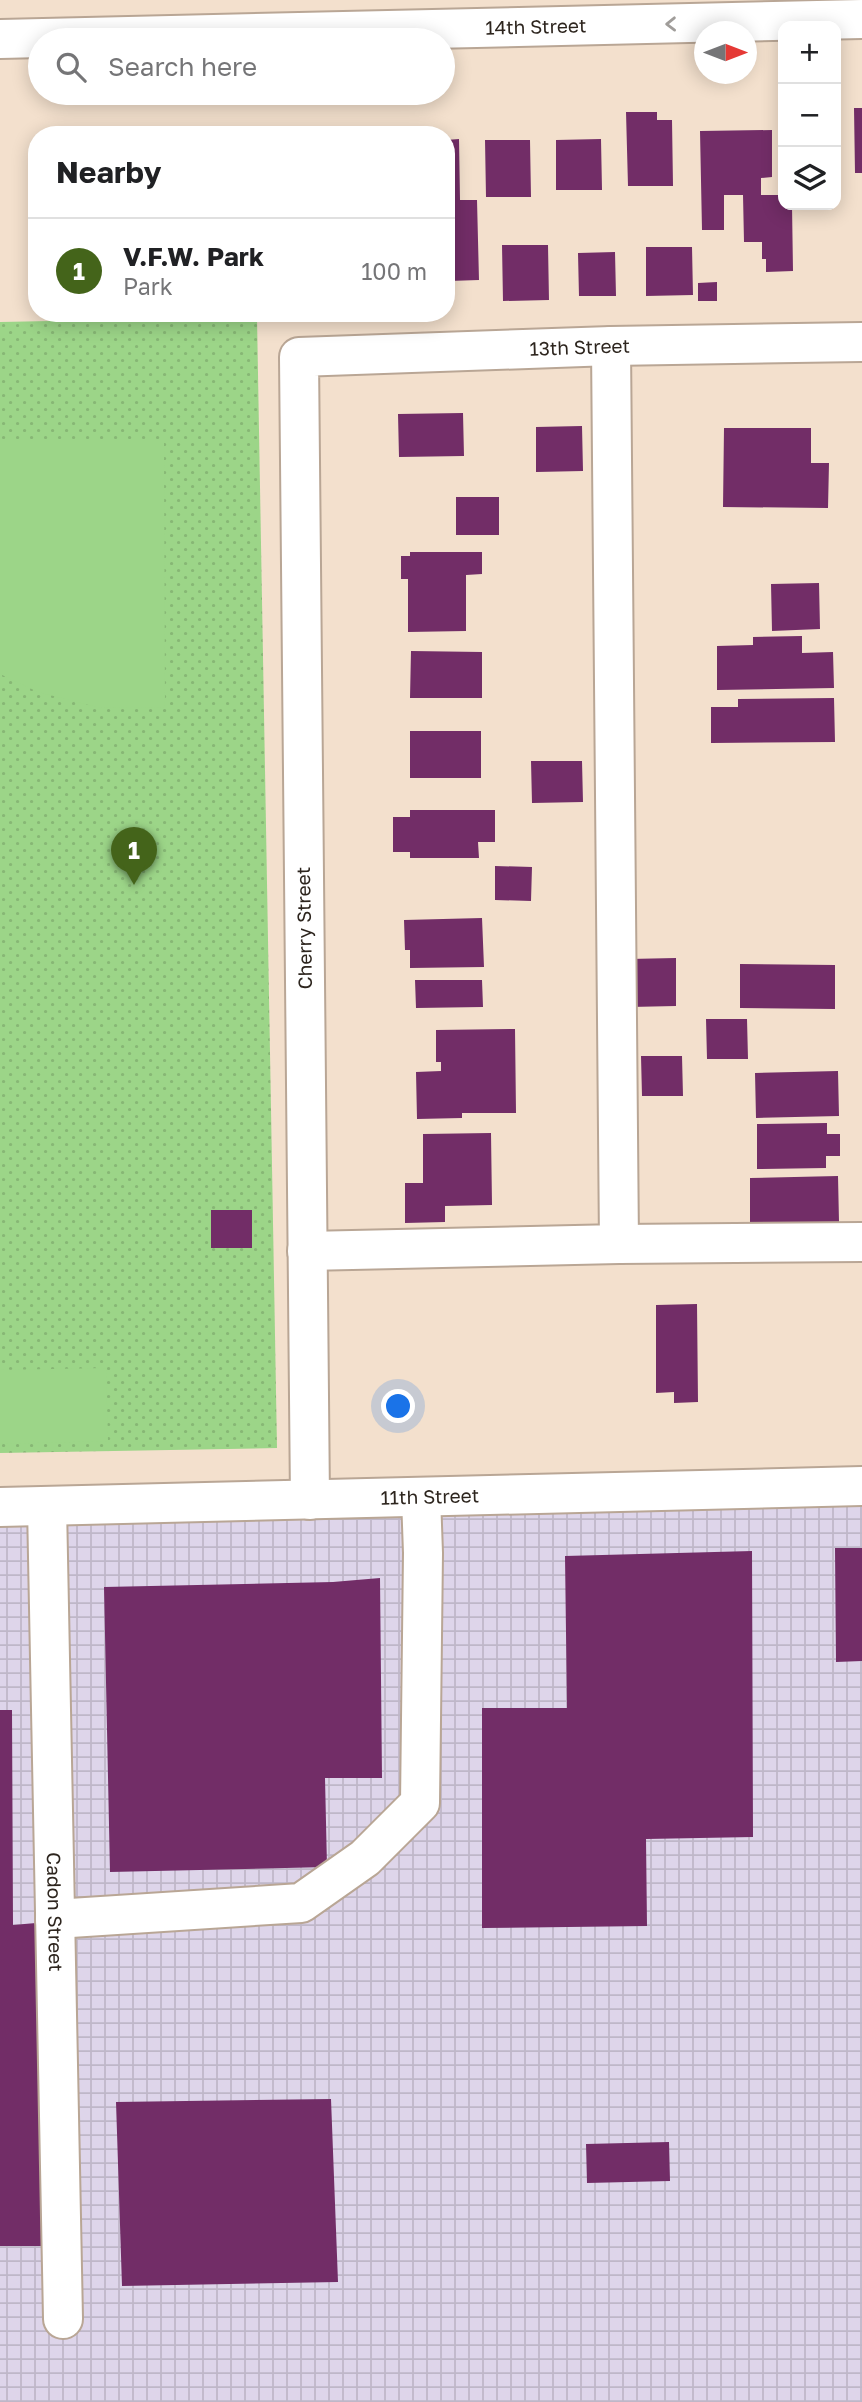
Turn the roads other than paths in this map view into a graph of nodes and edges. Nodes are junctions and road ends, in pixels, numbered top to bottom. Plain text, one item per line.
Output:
1 (862, 19) edge
2 (455, 28) edge
3 (28, 38) edge
4 (0, 39) edge
5 (862, 342) edge
6 (611, 346) junction
7 (299, 357) joint
8 (862, 1242) edge
9 (619, 1244) junction
10 (307, 1251) junction
11 (862, 1486) edge
12 (421, 1497) junction
13 (310, 1500) junction
14 (47, 1506) junction
15 (0, 1507) edge
16 (55, 1919) junction
17 (63, 2319) dead end

1 -> 2 street, 14th Street
3 -> 4 street, 14th Street
5 - 6 street, 13th Street
6 - 7 street, 13th Street
6 - 9 street
7 - 10 street, Cherry Street
8 - 9 street
9 - 10 street
10 - 13 street, Cherry Street
11 - 12 street, 11th Street
12 - 13 street, 11th Street
12 - 16 street
13 - 14 street, 11th Street
14 - 15 street, 11th Street
14 - 16 street, Cadon Street
16 - 17 street, Cadon Street

